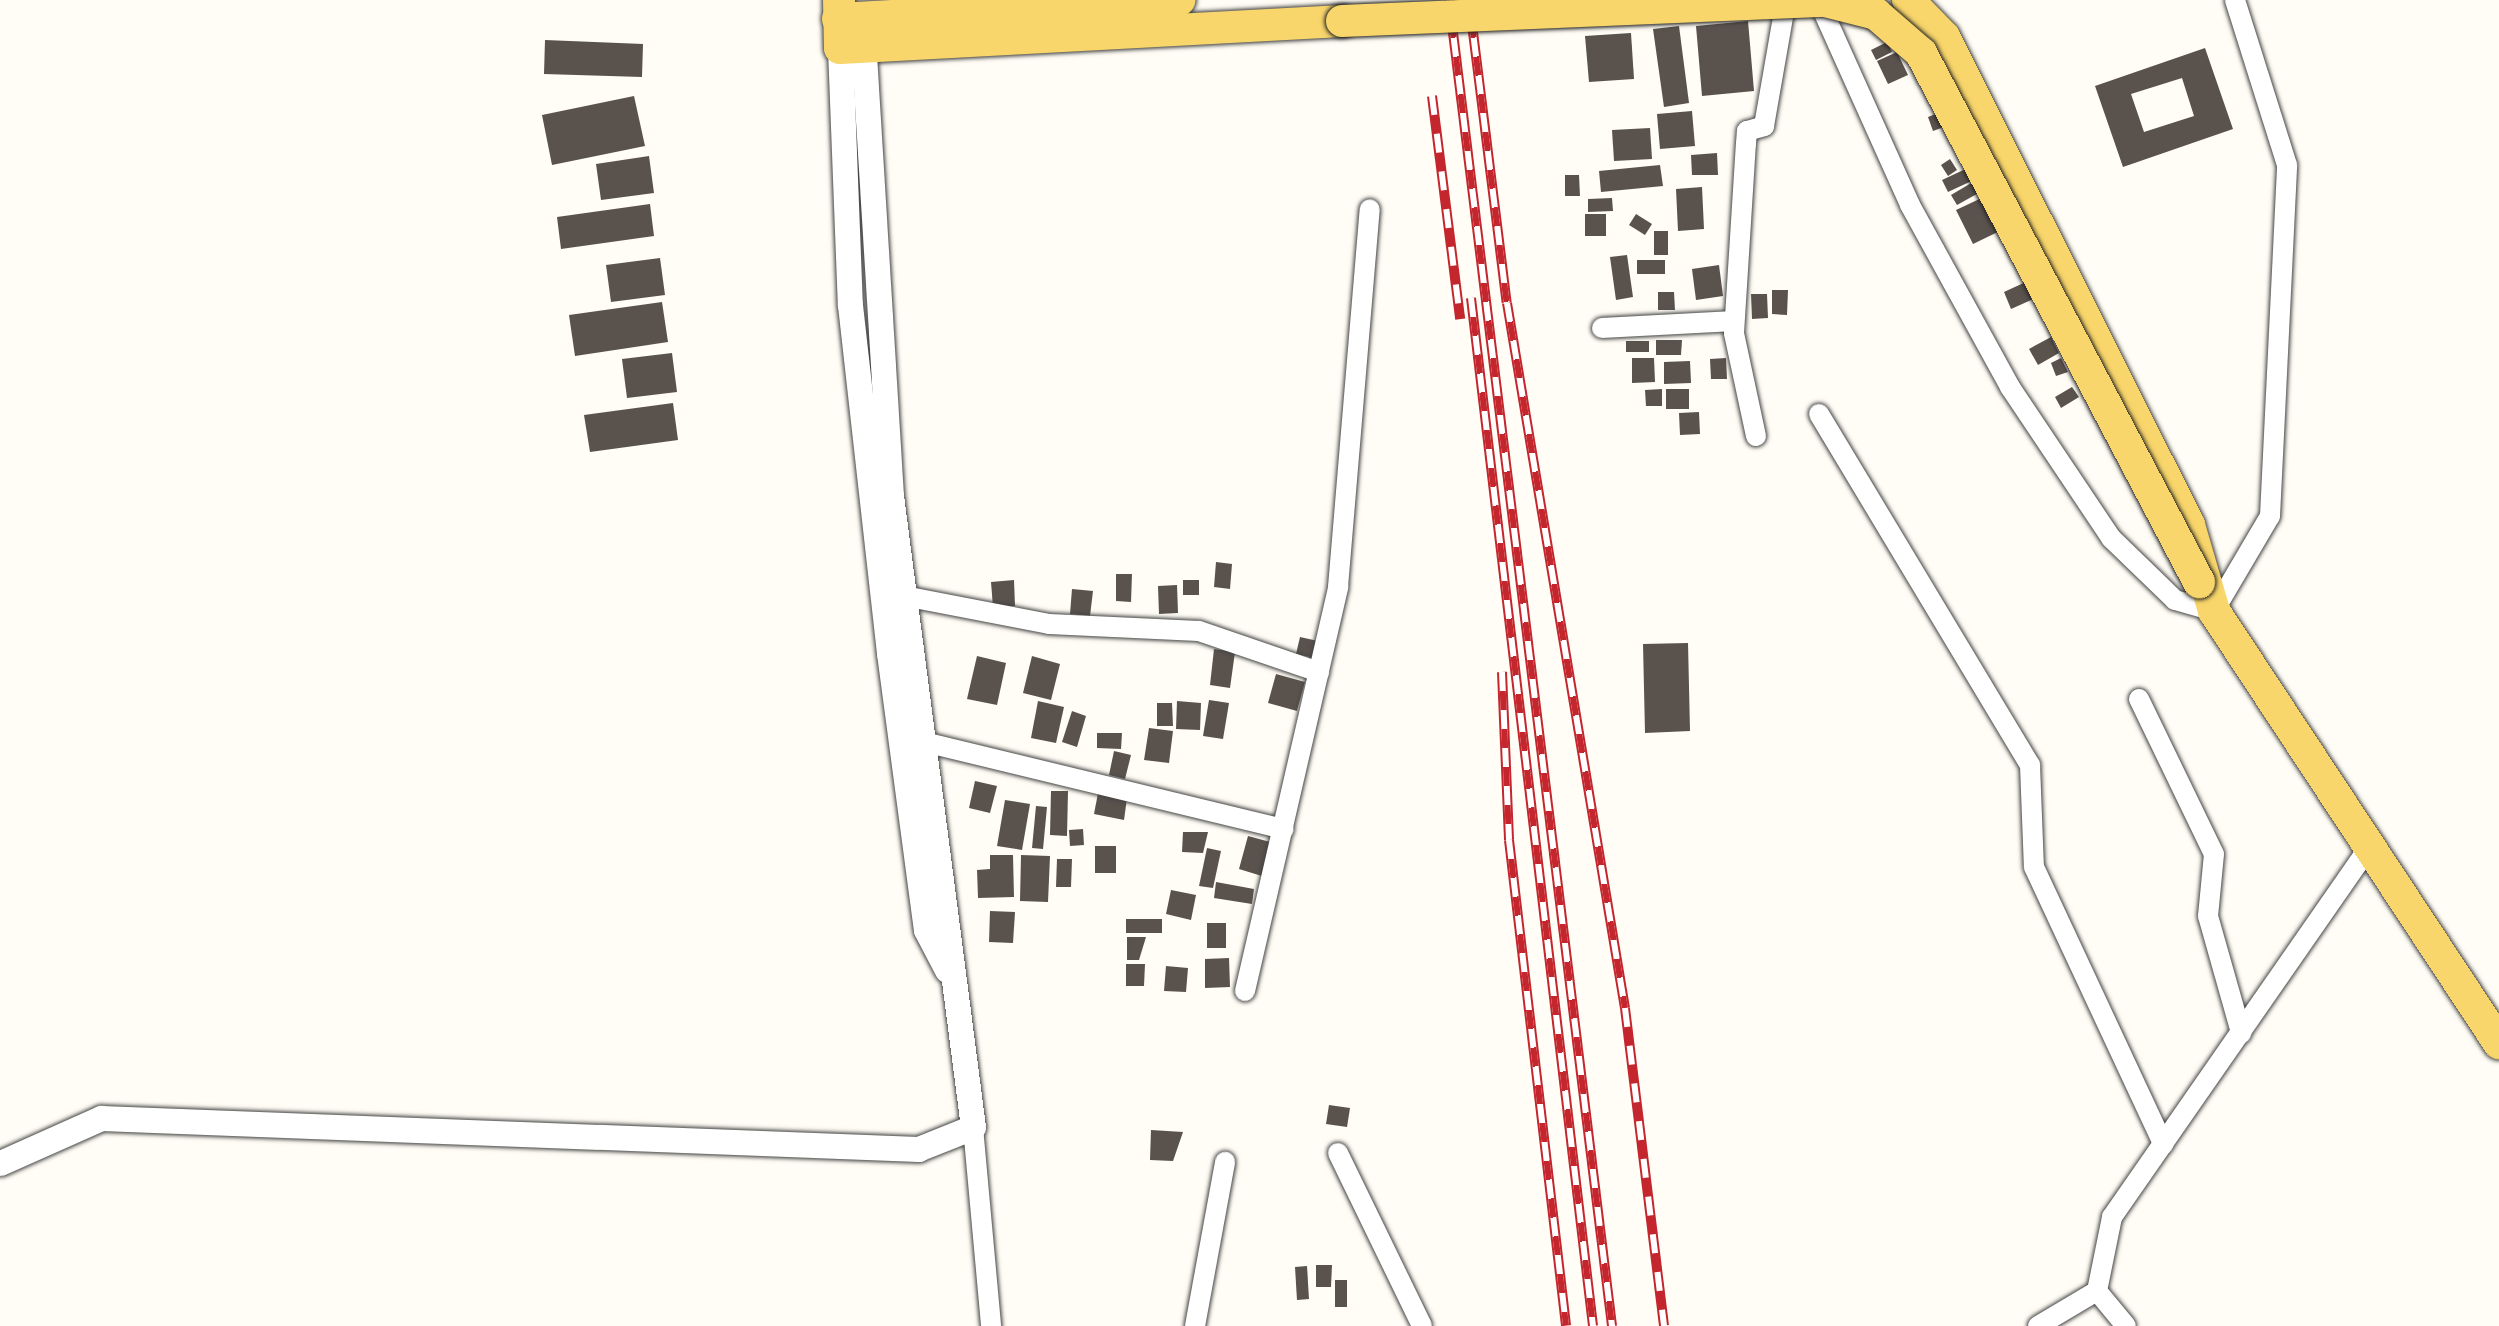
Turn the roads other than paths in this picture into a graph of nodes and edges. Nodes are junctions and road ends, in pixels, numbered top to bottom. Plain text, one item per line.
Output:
1 (1179, 0) edge
2 (1786, 0) edge
3 (1818, 0) edge
4 (1908, 0) edge
5 (2235, 0) edge
6 (850, 22) edge
7 (1370, 209) dead end
8 (1734, 321) junction
9 (1602, 328) dead end
10 (1819, 414) dead end
11 (1756, 436) dead end
12 (2199, 582) junction
13 (904, 596) junction
14 (2214, 611) junction
15 (1319, 672) junction
16 (2139, 699) dead end
17 (924, 742) junction
18 (1284, 828) junction
19 (2366, 852) junction
20 (947, 970) junction
21 (1245, 991) dead end
22 (2241, 1033) junction
23 (2499, 1043) edge
24 (973, 1127) junction
25 (2163, 1144) junction
26 (1338, 1153) dead end
27 (1225, 1162) dead end
28 (0, 1163) edge
29 (2097, 1291) junction
30 (991, 1326) edge
31 (1195, 1326) edge
32 (1422, 1326) edge
33 (2038, 1326) edge
34 (2126, 1326) edge

1 - 6 main road
2 - 8 street
3 - 14 street
4 - 12 main road
5 - 14 street
6 - 12 main road, bridge
6 - 13 street
6 - 20 street
7 - 15 street
8 - 9 street
8 - 11 street
10 - 25 street
12 - 14 main road
13 - 15 street
13 - 17 street
14 - 19 main road
15 - 18 street
16 - 22 street
17 - 18 street
17 - 20 street
18 - 21 street
19 - 22 street
19 - 23 main road
20 - 24 street
22 - 25 street
24 - 28 street
24 - 30 street
25 - 29 street
26 - 32 street
27 - 31 street
29 - 33 street
29 - 34 street

